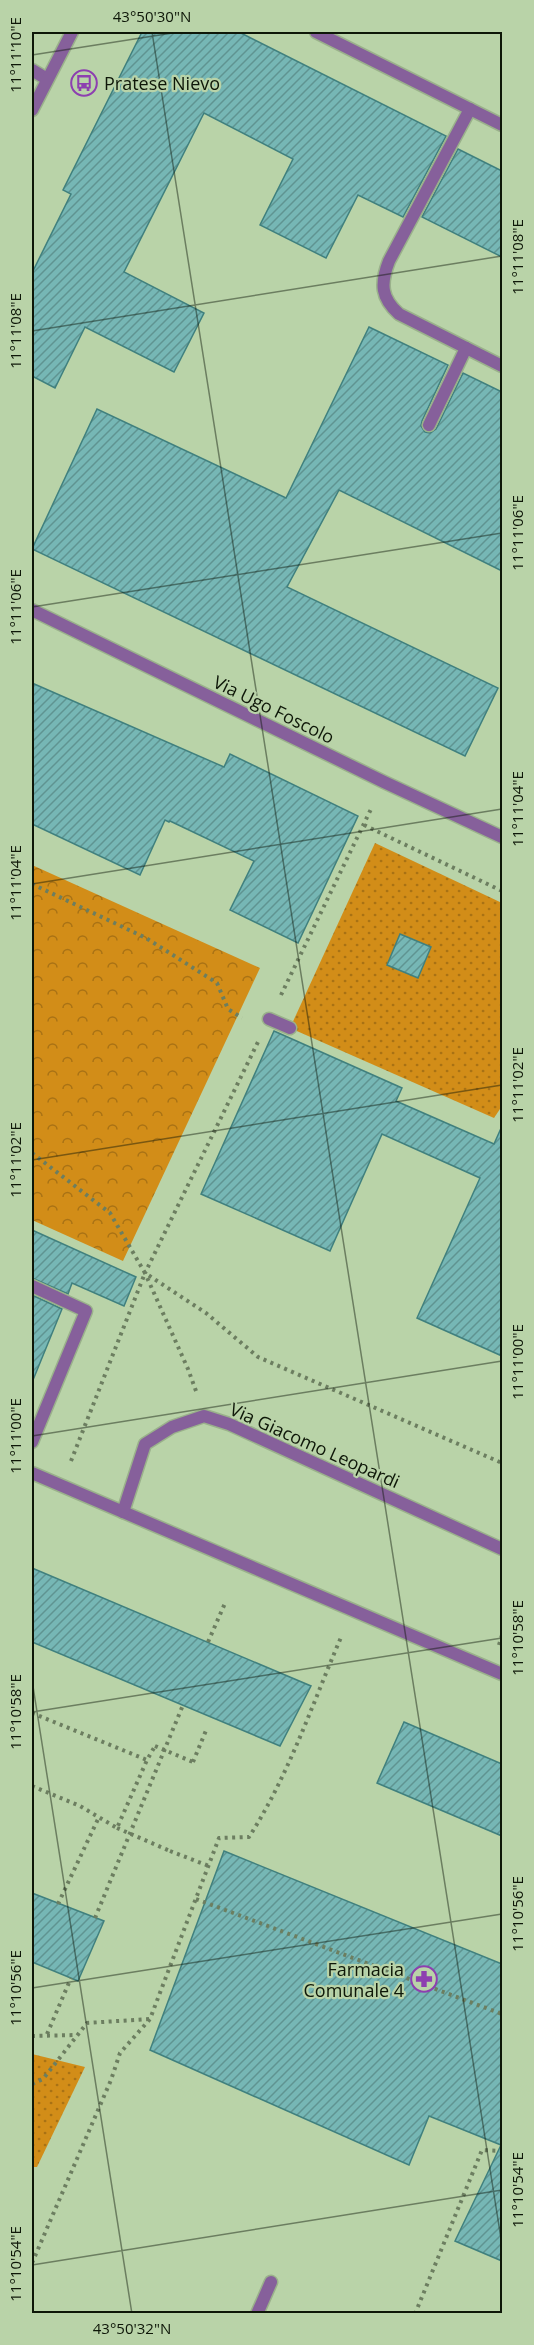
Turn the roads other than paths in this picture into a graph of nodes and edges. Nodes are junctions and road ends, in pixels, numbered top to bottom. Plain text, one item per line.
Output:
1 (72, 32) edge
2 (316, 32) edge
3 (32, 70) edge
4 (47, 79) junction
5 (470, 109) junction
6 (32, 110) edge
7 (502, 126) edge
8 (466, 348) junction
9 (502, 366) edge
10 (429, 424) dead end
11 (32, 610) edge
12 (502, 837) edge
13 (269, 1019) road end
14 (290, 1028) dead end
15 (32, 1286) edge
16 (32, 1442) edge
17 (32, 1473) edge
18 (123, 1512) junction
19 (502, 1549) edge
20 (502, 1674) edge
21 (271, 2282) dead end
22 (257, 2313) edge

1 - 4 street
2 - 5 street
3 - 4 street
4 - 6 street
5 - 7 street
5 - 8 street
8 - 9 street
8 - 10 street
11 - 12 street, Via Ugo Foscolo
13 - 14 street
15 - 16 street
17 - 18 street
18 - 19 street, Via Giacomo Leopardi
18 - 20 street
21 - 22 street

